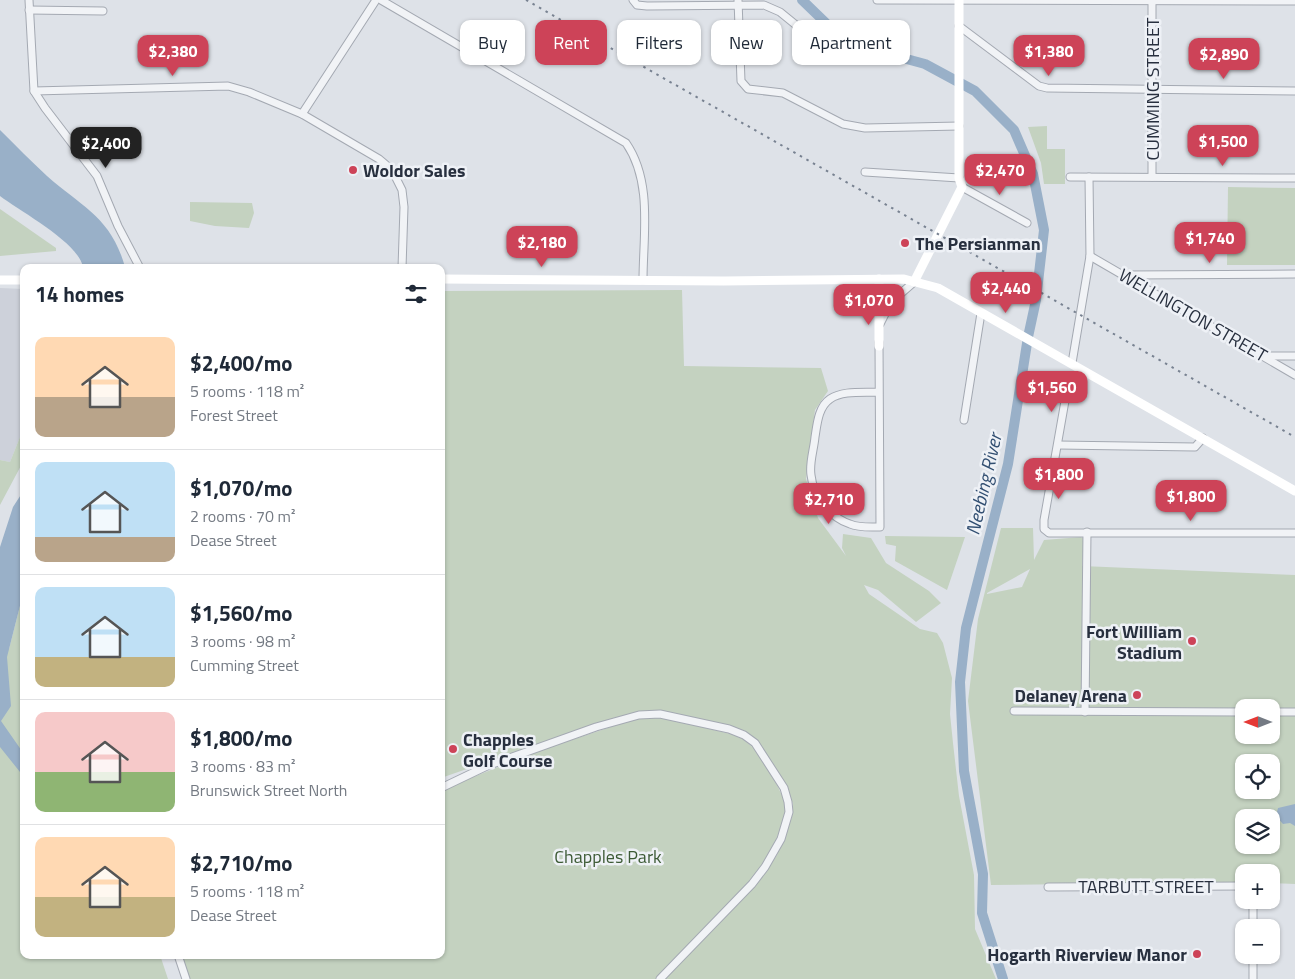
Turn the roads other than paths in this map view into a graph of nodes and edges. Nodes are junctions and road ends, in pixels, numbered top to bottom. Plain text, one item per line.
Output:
1 (29, 0) edge
2 (376, 0) edge
3 (381, 0) edge
4 (634, 0) edge
5 (877, 0) edge
6 (959, 1) edge
7 (1152, 1) edge
8 (1295, 1) edge
9 (739, 2) edge
10 (29, 10) junction
11 (103, 11) dead end
12 (792, 24) edge
13 (959, 26) junction
14 (1152, 90) junction
15 (34, 91) junction
16 (1295, 91) edge
17 (302, 114) junction
18 (959, 126) junction
19 (865, 172) dead end
20 (1070, 177) dead end
21 (1090, 177) junction
22 (1152, 177) junction
23 (1295, 178) edge
24 (961, 182) junction
25 (1027, 223) dead end
26 (1090, 256) junction
27 (138, 264) edge
28 (402, 264) edge
29 (1295, 274) edge
30 (1125, 276) junction
31 (445, 279) edge
32 (879, 279) junction
33 (0, 280) edge
34 (20, 280) edge
35 (643, 280) junction
36 (914, 282) junction
37 (982, 313) junction
38 (879, 346) junction
39 (1262, 356) junction
40 (1295, 356) edge
41 (1072, 363) junction
42 (1295, 375) edge
43 (1068, 384) dead end
44 (879, 392) junction
45 (964, 420) dead end
46 (1203, 438) junction
47 (1058, 445) junction
48 (1295, 490) edge
49 (1087, 532) junction
50 (1295, 533) edge
51 (1014, 711) dead end
52 (1085, 712) junction
53 (1235, 712) edge
54 (1280, 712) edge
55 (1295, 712) edge
56 (445, 786) edge
57 (1235, 886) edge
58 (1048, 887) dead end
59 (179, 959) edge
60 (1253, 964) edge
61 (186, 979) edge
62 (660, 979) edge
63 (1254, 979) edge

1 - 10 street
2 - 17 street
3 - 35 street
4 - 9 street
5 - 6 street
6 - 7 street
6 - 13 main road
7 - 8 street
7 - 14 street, CUMMING STREET
9 - 12 street
9 - 18 street
10 - 11 street
10 - 15 street
13 - 14 street
13 - 18 main road
14 - 16 street
14 - 22 street, CUMMING STREET
15 - 17 street
15 - 27 street
17 - 28 street
18 - 24 main road
19 - 24 street
20 - 21 street
21 - 22 street
21 - 26 street
22 - 23 street
24 - 25 street
24 - 36 main road
26 - 30 street, WELLINGTON STREET
26 - 41 street
29 - 30 street
30 - 39 street, WELLINGTON STREET
31 - 35 main road
32 - 35 main road
32 - 36 main road
32 - 38 main road
33 - 34 main road
36 - 37 main road
36 - 38 street
37 - 41 main road
37 - 45 street
38 - 44 street
39 - 40 street
39 - 42 street, WELLINGTON STREET
41 - 46 main road
43 - 47 street
44 - 44 street
46 - 47 street
46 - 48 main road
47 - 49 street
49 - 50 street
49 - 52 street
51 - 52 street
52 - 53 street
54 - 55 street
56 - 62 street
57 - 58 street, TARBUTT STREET
59 - 61 street
60 - 63 street

